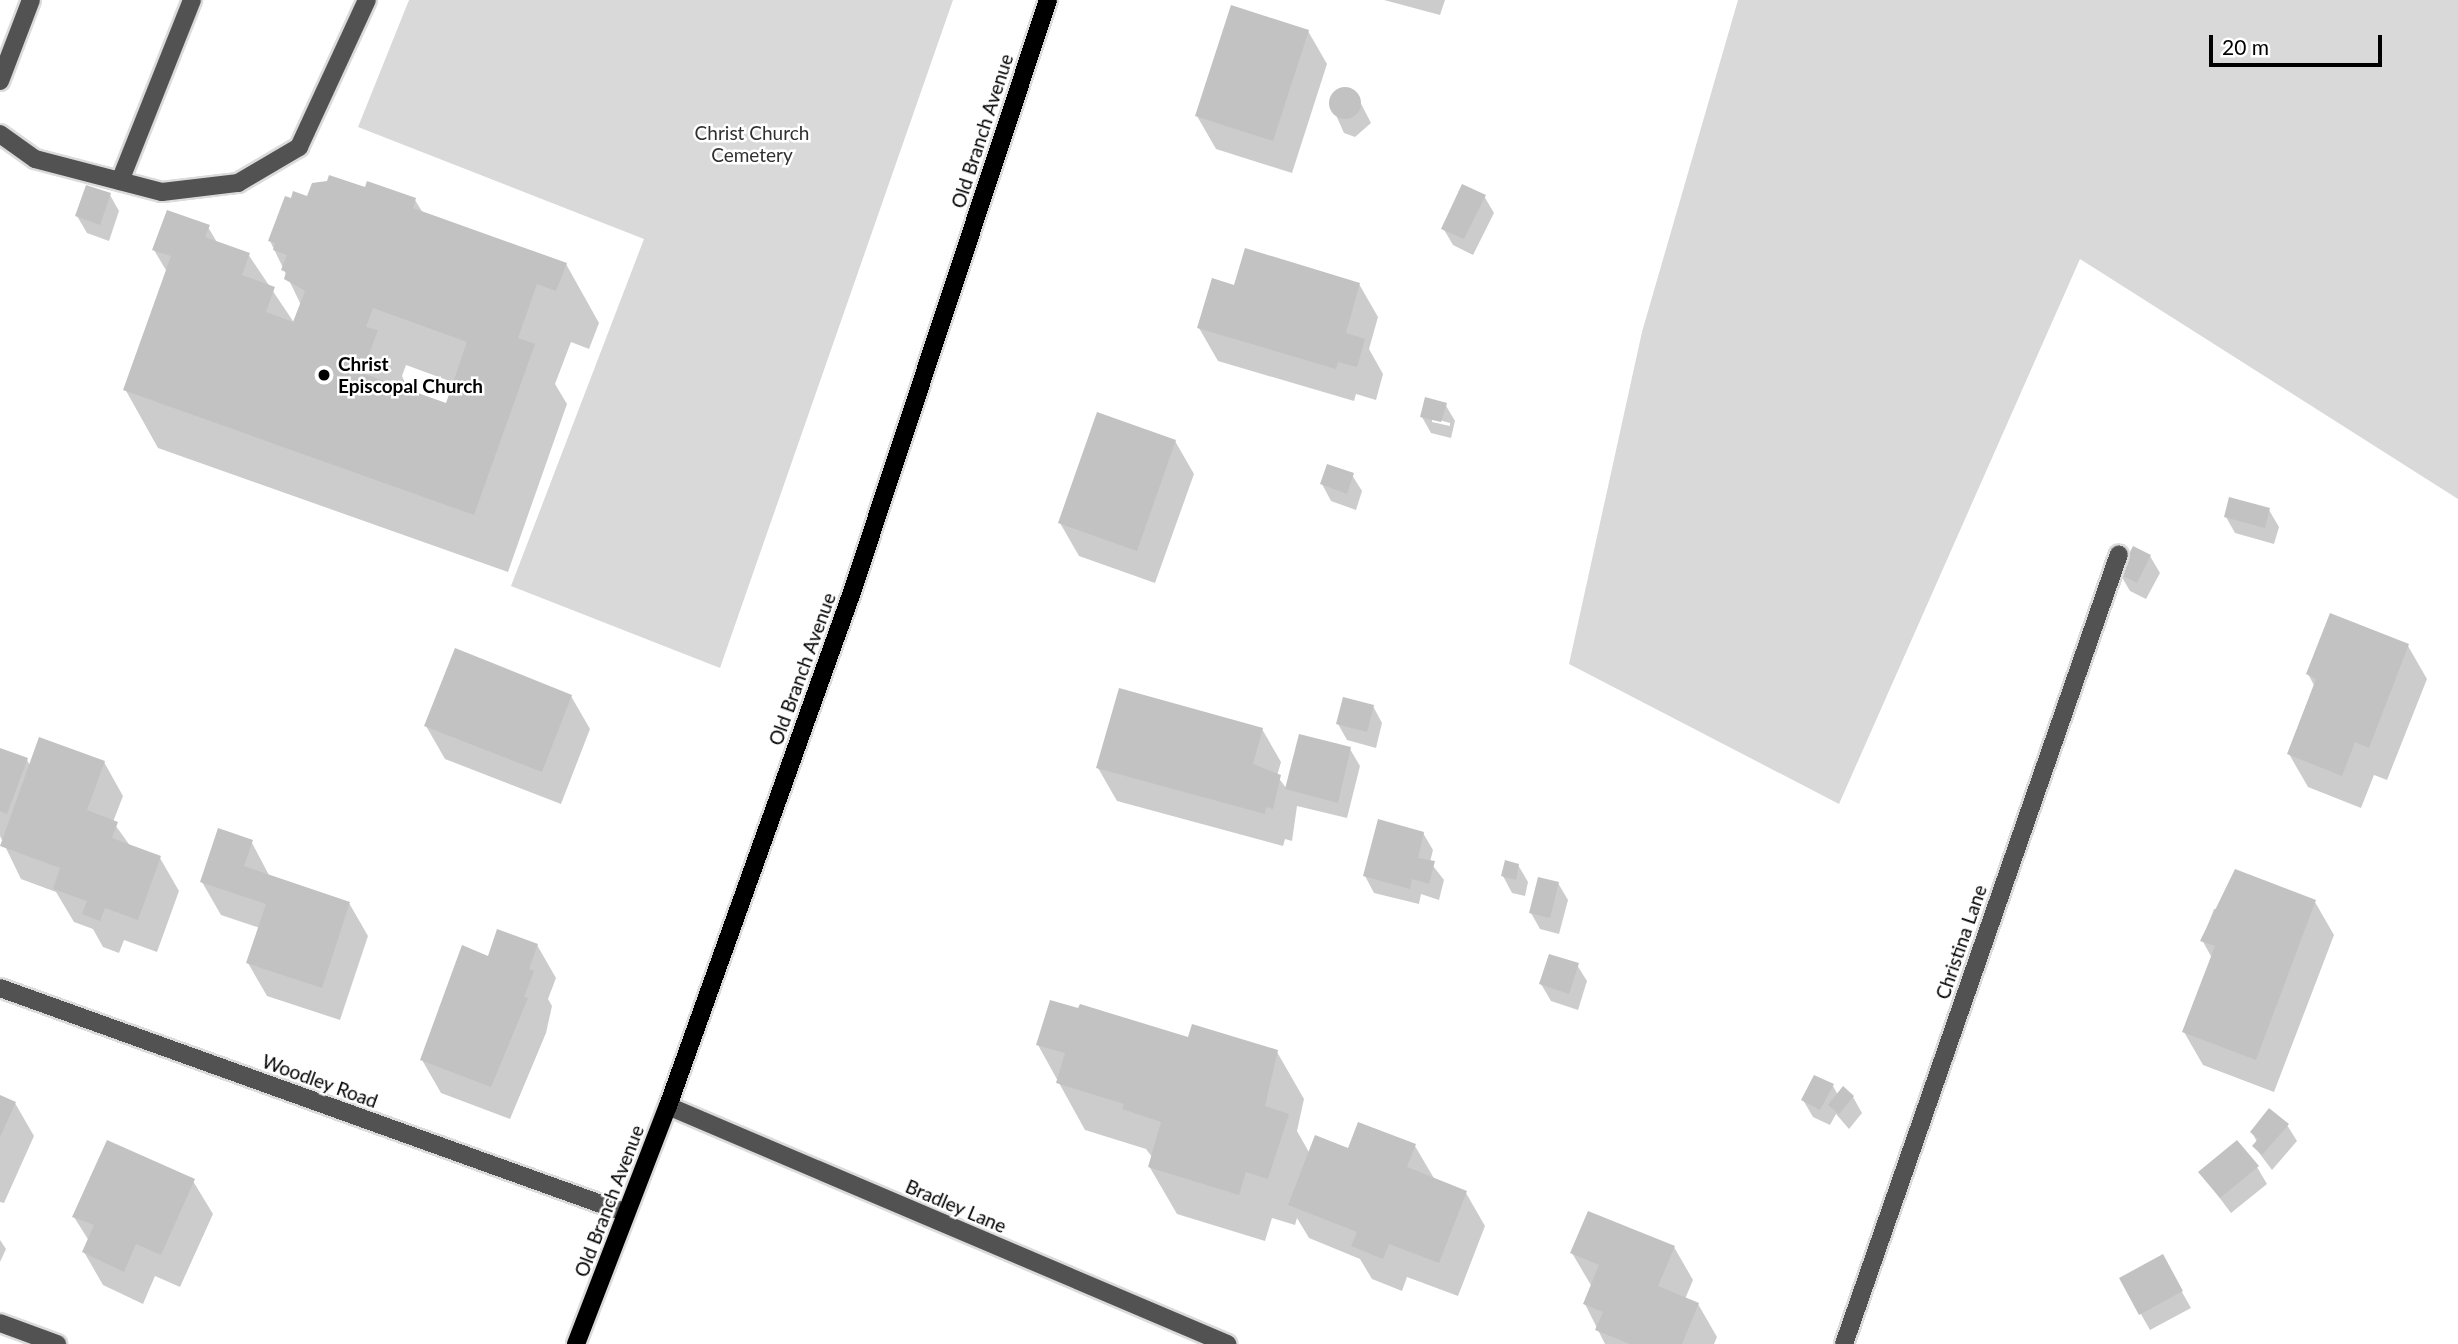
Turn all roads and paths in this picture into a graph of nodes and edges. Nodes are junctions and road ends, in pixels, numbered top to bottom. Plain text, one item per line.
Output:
1 (31, 0) edge
2 (192, 0) edge
3 (367, 0) edge
4 (1048, 0) edge
5 (0, 81) edge
6 (0, 134) edge
7 (120, 181) junction
8 (2119, 554) dead end
9 (0, 988) edge
10 (668, 1106) junction
11 (626, 1213) junction
12 (0, 1323) edge
13 (57, 1344) edge
14 (576, 1344) edge
15 (1227, 1344) edge
16 (1844, 1344) edge

1 - 5 street
2 - 7 street
3 - 7 street
4 - 10 main road, Old Branch Avenue
6 - 7 street
8 - 16 street, Christina Lane
9 - 11 street, Woodley Road
10 - 11 main road, Old Branch Avenue
10 - 15 street, Bradley Lane
11 - 14 main road, Old Branch Avenue
12 - 13 street

